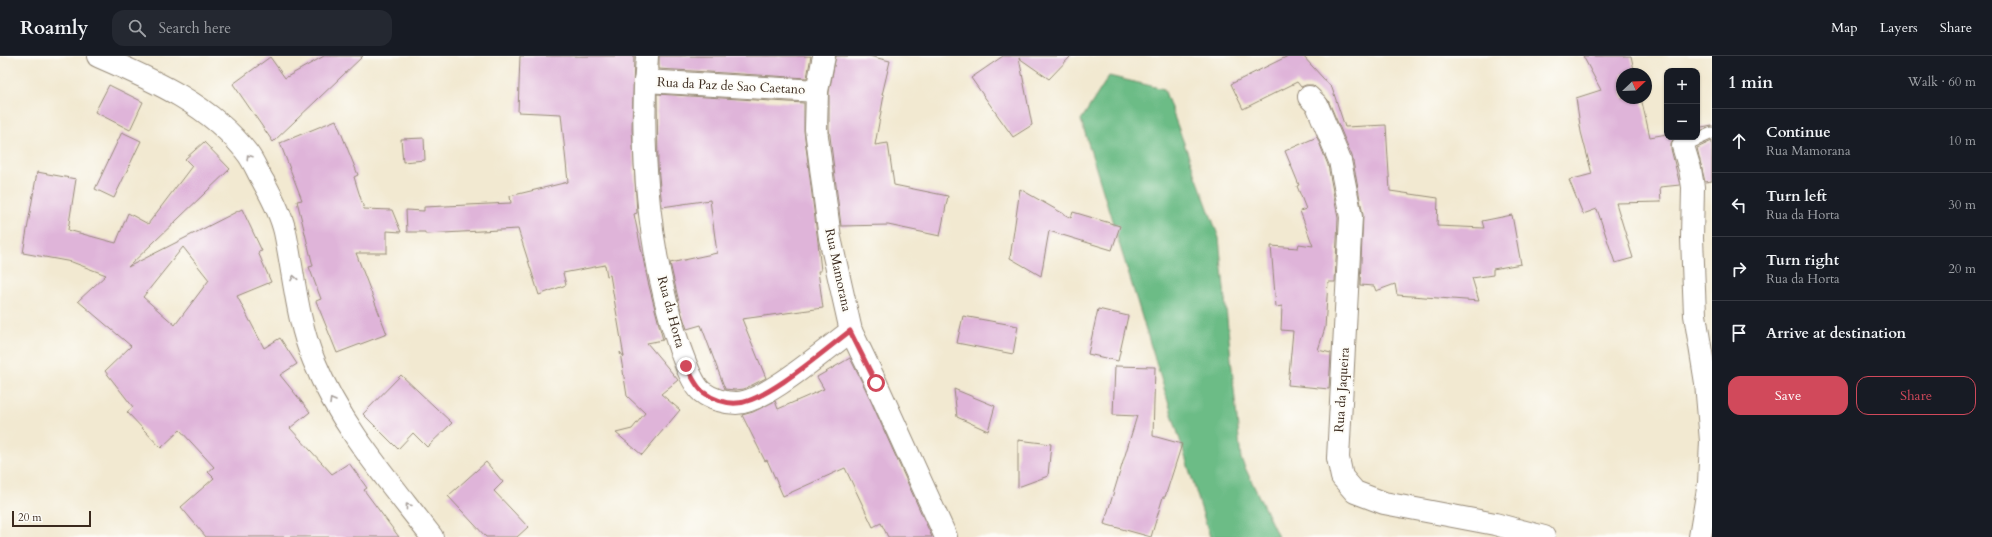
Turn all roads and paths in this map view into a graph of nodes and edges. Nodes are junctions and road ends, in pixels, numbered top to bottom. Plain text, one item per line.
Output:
1 (98, 56) edge
2 (648, 56) edge
3 (824, 56) edge
4 (645, 81) junction
5 (817, 91) junction
6 (1309, 97) dead end
7 (1712, 133) edge
8 (1683, 146) joint
9 (850, 331) junction
10 (432, 537) edge
11 (946, 537) edge
12 (1544, 537) edge
13 (1700, 537) edge

10 -> 1 street
2 - 4 street, Rua da Horta
3 - 5 street, Rua Mamorana
4 - 5 street, Rua da Paz de Sao Caetano
4 - 9 street, Rua da Horta
5 - 9 street, Rua Mamorana
6 - 12 street, Rua da Jaqueira
7 - 8 lane
8 - 13 street
9 - 11 street, Rua Mamorana

